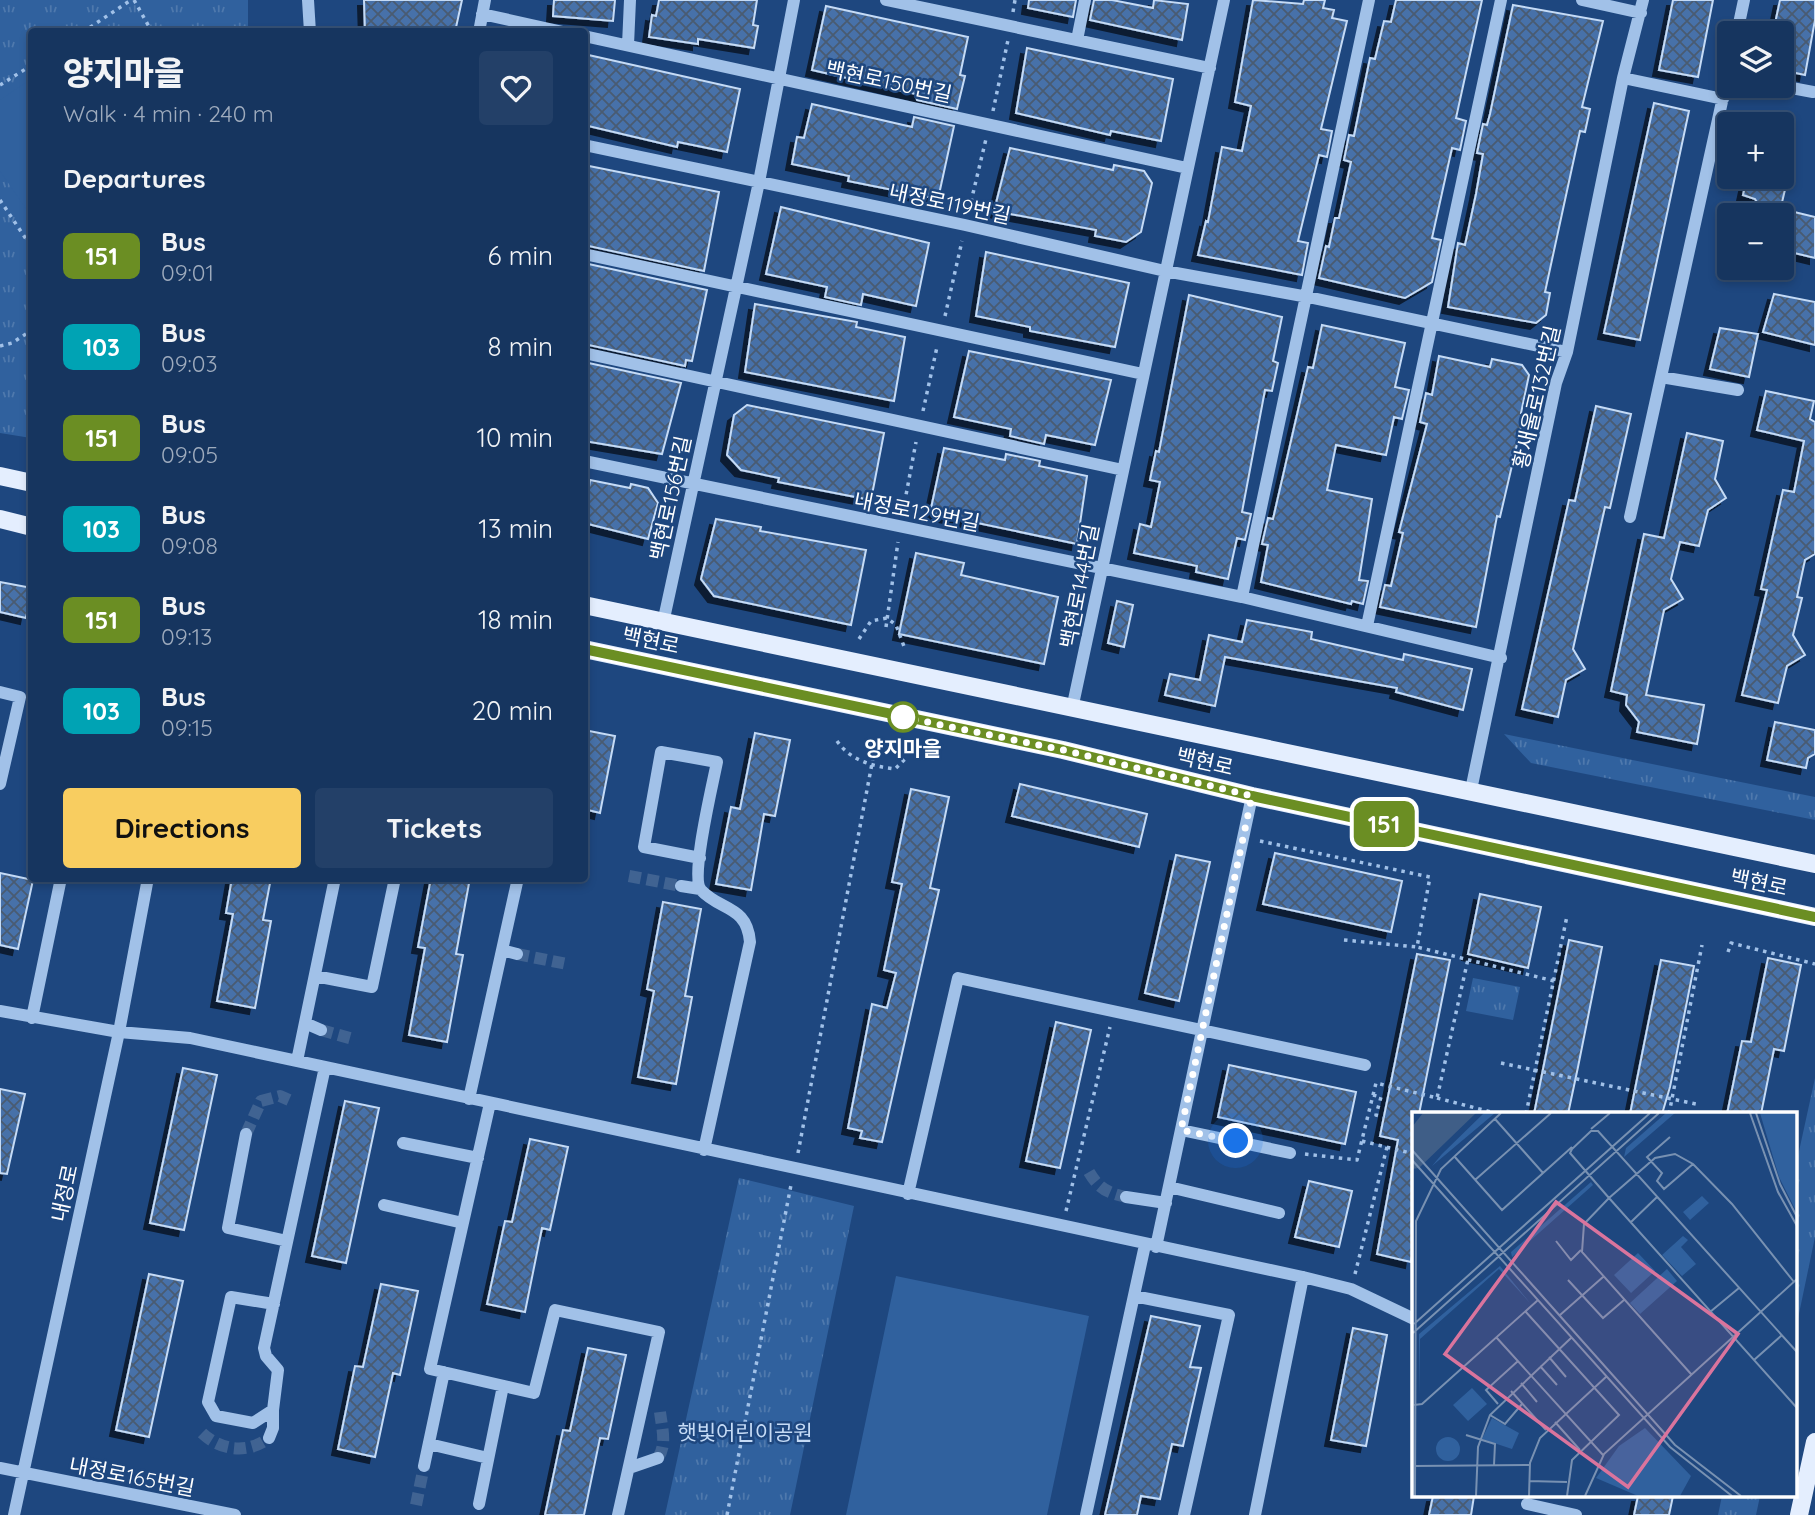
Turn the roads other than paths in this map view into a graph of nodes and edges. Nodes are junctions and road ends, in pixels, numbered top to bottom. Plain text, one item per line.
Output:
1 (308, 0) edge
2 (485, 0) edge
3 (630, 0) edge
4 (794, 0) edge
5 (886, 0) edge
6 (1085, 0) edge
7 (1224, 0) edge
8 (1369, 0) edge
9 (1501, 0) edge
10 (1582, 0) edge
11 (1744, 0) edge
12 (944, 6) edge
13 (1642, 6) edge
14 (482, 15) junction
15 (1740, 21) edge
16 (310, 28) edge
17 (480, 28) edge
18 (545, 28) edge
19 (588, 37) edge
20 (1077, 40) junction
21 (628, 45) junction
22 (1210, 68) junction
23 (780, 78) junction
24 (1623, 79) junction
25 (1794, 88) edge
26 (1813, 92) dead end
27 (1723, 99) joint
28 (588, 146) edge
29 (1186, 167) junction
30 (759, 182) junction
31 (588, 255) edge
32 (1165, 271) junction
33 (736, 286) junction
34 (1308, 297) junction
35 (1432, 323) junction
36 (1567, 352) junction
37 (588, 354) edge
38 (1143, 374) junction
39 (1661, 377) junction
40 (717, 381) junction
41 (1738, 390) dead end
42 (588, 462) edge
43 (1123, 470) junction
44 (0, 476) edge
45 (28, 482) edge
46 (692, 485) junction
47 (1630, 517) dead end
48 (0, 519) edge
49 (28, 526) edge
50 (1101, 568) junction
51 (1242, 597) junction
52 (588, 606) edge
53 (663, 623) junction
54 (1367, 626) junction
55 (588, 650) edge
56 (1501, 658) junction
57 (0, 692) edge
58 (1072, 709) junction
59 (0, 784) edge
60 (1471, 790) junction
61 (1252, 796) junction
62 (700, 858) junction
63 (1815, 864) edge
64 (60, 882) edge
65 (147, 882) edge
66 (334, 882) edge
67 (394, 882) edge
68 (517, 882) edge
69 (681, 886) tunnel mouth
70 (700, 889) junction
71 (1815, 917) edge
72 (502, 950) junction
73 (517, 954) tunnel mouth
74 (315, 976) junction
75 (0, 1011) edge
76 (32, 1018) junction
77 (305, 1023) junction
78 (321, 1030) tunnel mouth
79 (1202, 1031) junction
80 (119, 1032) junction
81 (297, 1061) junction
82 (1365, 1065) dead end
83 (325, 1067) junction
84 (469, 1099) junction
85 (490, 1103) junction
86 (1181, 1130) junction
87 (246, 1134) tunnel mouth
88 (403, 1143) dead end
89 (704, 1150) junction
90 (1290, 1153) road end
91 (478, 1157) junction
92 (1169, 1187) junction
93 (908, 1194) junction
94 (1126, 1197) tunnel mouth
95 (1166, 1203) junction
96 (384, 1205) dead end
97 (1279, 1213) dead end
98 (463, 1223) junction
99 (287, 1241) junction
100 (1151, 1246) junction
101 (1303, 1277) junction
102 (1134, 1296) junction
103 (274, 1304) junction
104 (1412, 1318) edge
105 (444, 1372) junction
106 (503, 1386) junction
107 (273, 1410) junction
108 (269, 1438) dead end
109 (1815, 1442) edge
110 (429, 1444) junction
111 (488, 1458) junction
112 (658, 1458) dead end
113 (424, 1466) tunnel mouth
114 (0, 1468) edge
115 (629, 1468) junction
116 (23, 1473) junction
117 (479, 1504) dead end
118 (1526, 1505) edge
119 (14, 1515) edge
120 (234, 1515) edge
121 (618, 1515) edge
122 (1086, 1515) edge
123 (1184, 1515) edge
124 (1255, 1515) edge
125 (1576, 1515) edge
126 (1799, 1515) edge

1 - 16 street
2 - 14 street
3 - 21 street
4 - 23 street, 백현로156번길
5 - 12 street
6 - 20 street
7 - 22 street, 백현로144번길
8 - 34 street
9 - 35 street
10 - 13 street, 황새울로132번길
11 - 15 street
12 - 20 street
13 - 24 street, 황새울로132번길
14 - 17 street
14 - 18 street
19 - 21 street
20 - 22 street
21 - 23 street
22 - 29 street, 백현로144번길
23 - 29 street, 백현로150번길
23 - 30 street, 백현로156번길
24 - 27 street
24 - 36 street, 황새울로132번길
25 - 26 street
27 - 39 street
28 - 30 street, 내정로119번길
29 - 32 street, 백현로144번길
30 - 32 street, 내정로119번길
30 - 33 street, 백현로156번길
31 - 33 street
32 - 34 street, 내정로119번길
32 - 38 street, 백현로144번길
33 - 38 street
33 - 40 street, 백현로156번길
34 - 35 street, 내정로119번길
34 - 51 street
35 - 36 street, 내정로119번길
35 - 54 street
36 - 56 street, 황새울로132번길
37 - 40 street
38 - 43 street, 백현로144번길
39 - 41 street
39 - 47 street
40 - 43 street
40 - 46 street, 백현로156번길
42 - 46 street, 내정로129번길
43 - 50 street, 백현로144번길
44 - 45 main road
46 - 50 street, 내정로129번길
46 - 53 street, 백현로156번길
48 - 49 main road
50 - 51 street, 내정로129번길
50 - 58 street, 백현로144번길
51 - 54 street, 내정로129번길
52 - 53 main road, 백현로
53 - 58 main road, 백현로
54 - 56 street, 내정로129번길
55 - 61 main road, 백현로
56 - 60 street, 황새울로132번길
57 - 59 street
58 - 60 main road, 백현로
60 - 63 main road, 백현로
61 - 71 main road, 백현로
61 - 79 street
62 - 62 street
62 - 70 street
64 - 76 street
65 - 80 street, 내정로
66 - 74 street
67 - 74 street
68 - 72 street
69 - 70 street
70 - 89 street
72 - 73 street
72 - 84 street
74 - 77 street
75 - 76 street
76 - 80 street
77 - 78 street
77 - 81 street
79 - 82 street
79 - 86 street
79 - 93 street
80 - 81 street
80 - 116 street, 내정로
81 - 83 street
83 - 84 street
83 - 99 street
84 - 85 street
85 - 89 street
85 - 91 street
86 - 90 street
86 - 92 street
87 - 99 street
88 - 91 street
89 - 93 street
91 - 98 street
92 - 95 street
92 - 97 street
93 - 100 street
94 - 95 street
95 - 100 street
96 - 98 street
98 - 105 street
99 - 103 street
100 - 101 street
100 - 102 street
101 - 104 street
101 - 124 street
102 - 122 street
102 - 123 street
103 - 107 street
103 - 107 street
105 - 106 street
105 - 110 street
106 - 111 street
106 - 115 street
107 - 108 street
109 - 126 main road
110 - 111 street
110 - 113 street
111 - 117 street
112 - 115 street
114 - 116 street, 내정로165번길
115 - 121 street
116 - 119 street, 내정로
116 - 120 street, 내정로165번길
118 - 125 street

